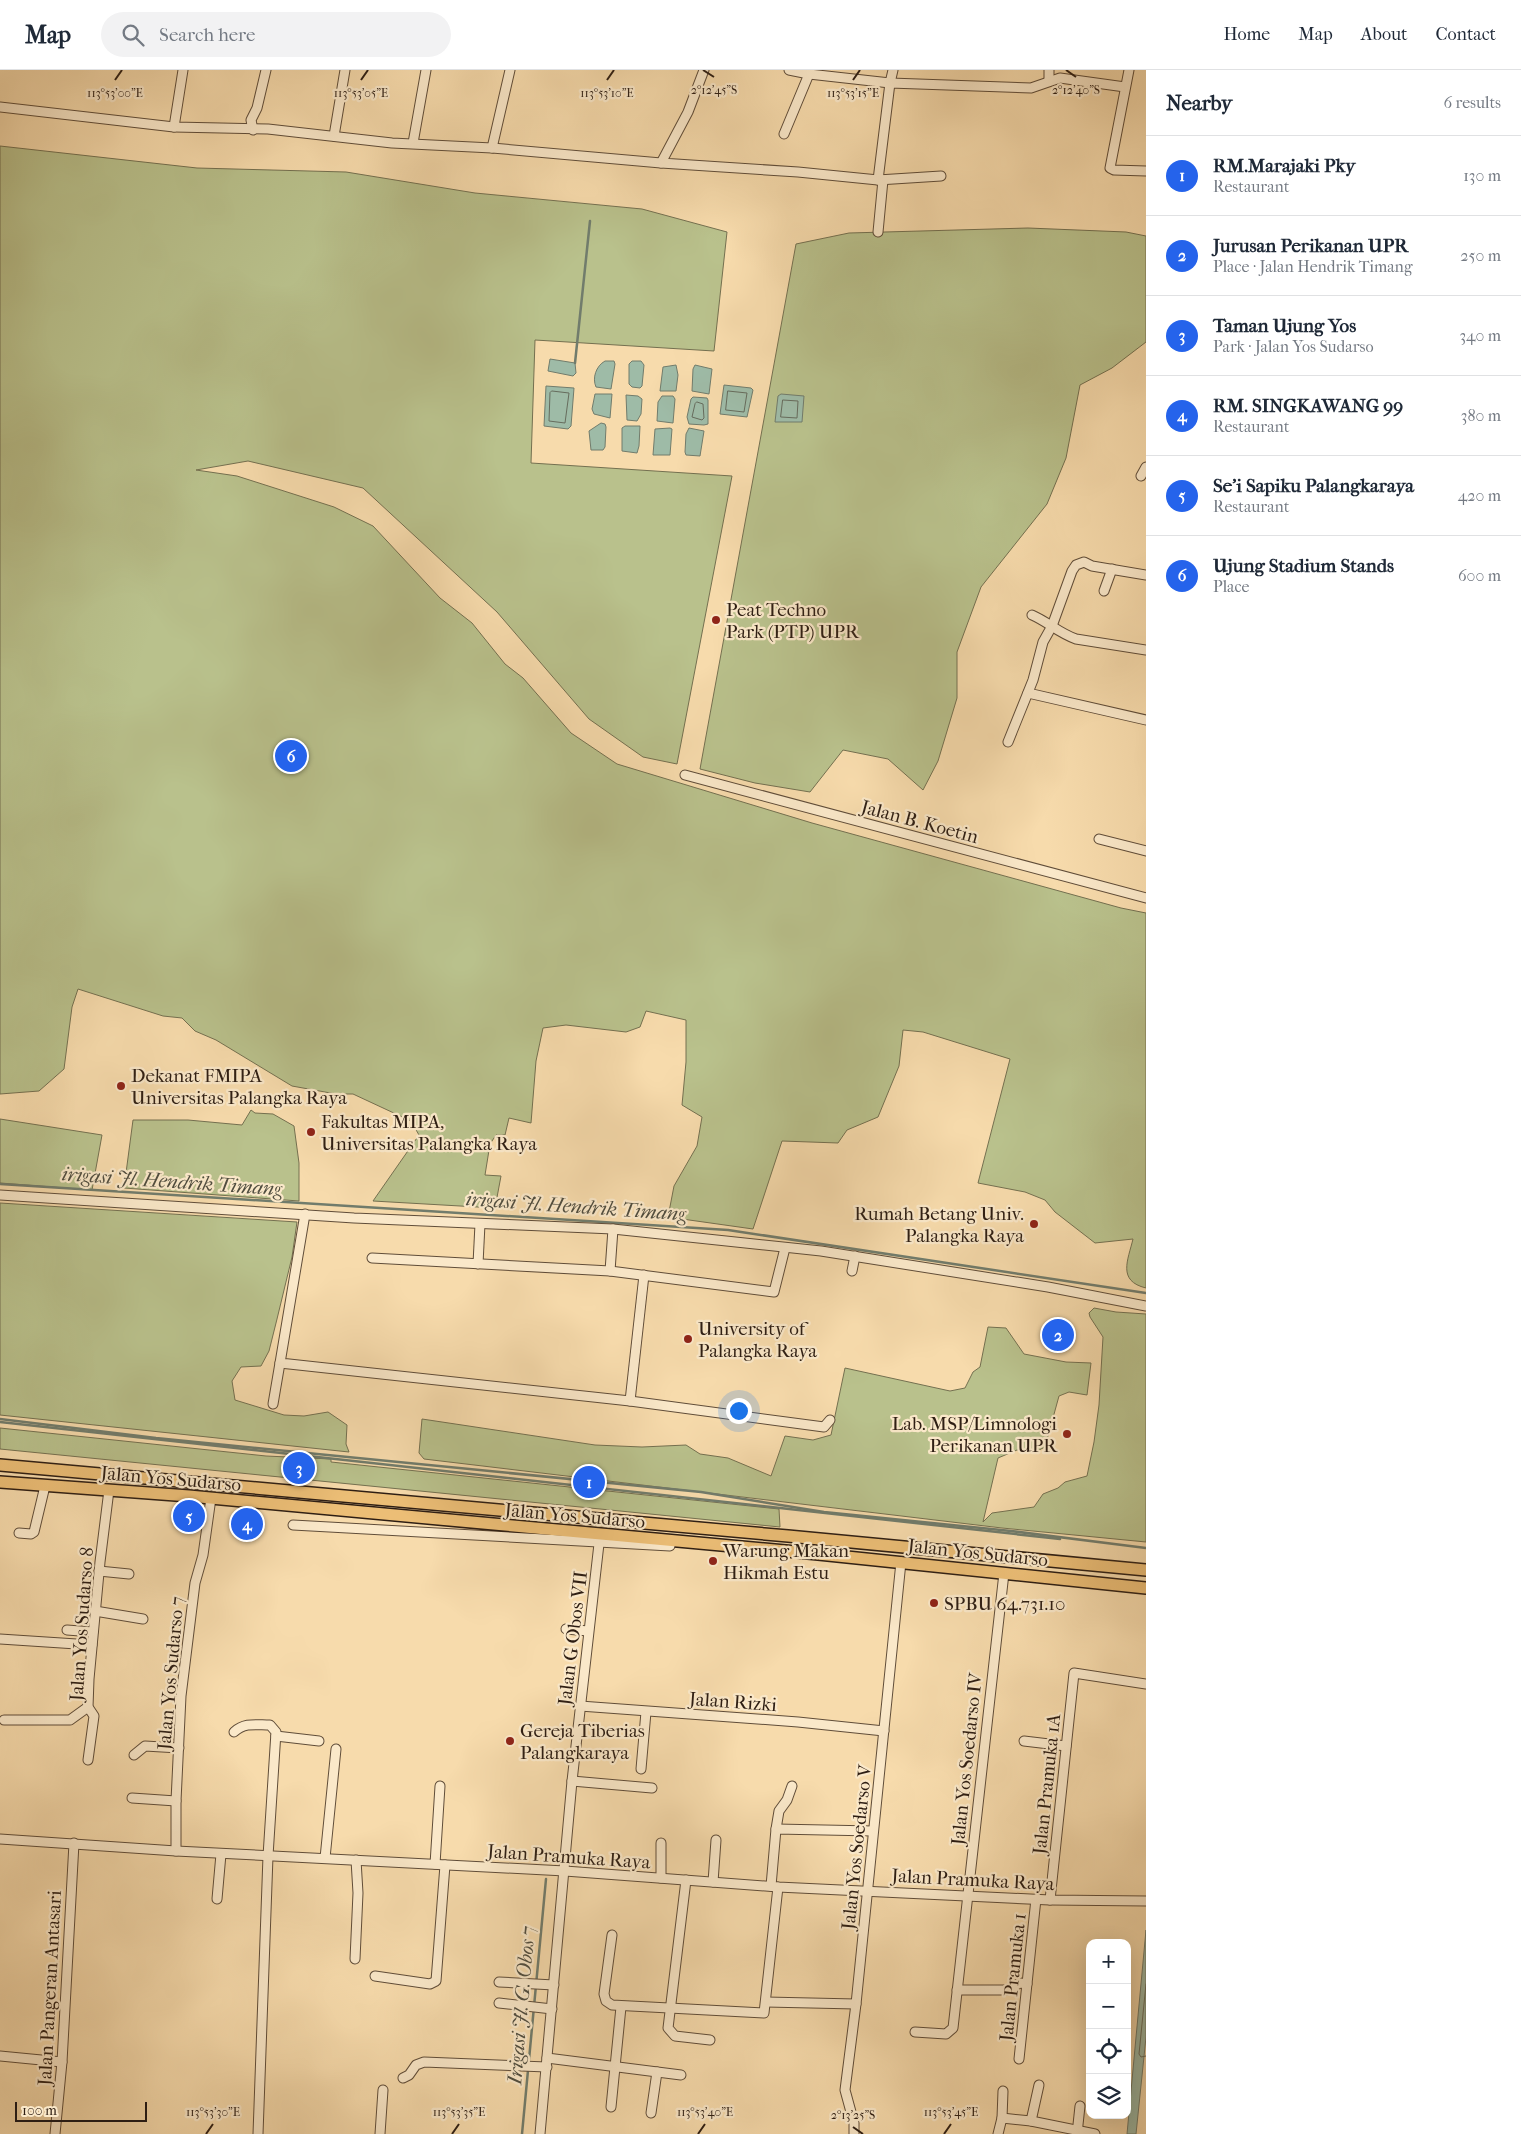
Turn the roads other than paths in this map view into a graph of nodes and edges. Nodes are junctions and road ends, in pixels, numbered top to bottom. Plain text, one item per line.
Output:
1 (183, 70) edge
2 (266, 70) edge
3 (345, 70) edge
4 (426, 70) edge
5 (510, 70) edge
6 (704, 70) edge
7 (789, 70) edge
8 (893, 70) edge
9 (1049, 70) edge
10 (1129, 70) edge
11 (809, 74) junction
12 (1049, 81) junction
13 (890, 83) junction
14 (1125, 87) junction
15 (0, 107) edge
16 (174, 127) junction
17 (254, 130) junction
18 (784, 134) dead end
19 (334, 136) junction
20 (413, 143) junction
21 (492, 148) junction
22 (661, 163) junction
23 (1146, 171) edge
24 (941, 176) dead end
25 (880, 180) junction
26 (878, 232) dead end
27 (1146, 467) edge
28 (1141, 476) dead end
29 (1112, 569) junction
30 (1146, 575) edge
31 (1104, 591) dead end
32 (1032, 616) dead end
33 (1052, 626) junction
34 (1146, 650) edge
35 (1028, 693) junction
36 (1146, 720) edge
37 (1008, 742) dead end
38 (685, 775) dead end
39 (1099, 839) dead end
40 (1146, 851) edge
41 (1146, 898) edge
42 (0, 1195) edge
43 (305, 1214) junction
44 (480, 1224) junction
45 (613, 1229) junction
46 (784, 1248) junction
47 (855, 1256) junction
48 (372, 1258) dead end
49 (478, 1264) junction
50 (852, 1271) dead end
51 (610, 1272) junction
52 (644, 1275) junction
53 (1146, 1306) edge
54 (280, 1363) junction
55 (630, 1401) junction
56 (273, 1404) dead end
57 (830, 1420) dead end
58 (0, 1465) edge
59 (0, 1482) edge
60 (45, 1486) junction
61 (109, 1490) junction
62 (189, 1496) junction
63 (211, 1498) junction
64 (407, 1502) junction
65 (189, 1513) dead end
66 (406, 1517) junction
67 (293, 1525) dead end
68 (19, 1533) dead end
69 (600, 1535) junction
70 (788, 1536) junction
71 (786, 1551) junction
72 (818, 1554) junction
73 (1056, 1561) junction
74 (901, 1562) junction
75 (1146, 1570) edge
76 (99, 1571) junction
77 (1004, 1573) junction
78 (128, 1574) dead end
79 (1054, 1578) junction
80 (1146, 1588) edge
81 (95, 1612) junction
82 (143, 1619) dead end
83 (566, 1629) dead end
84 (67, 1630) dead end
85 (588, 1631) junction
86 (93, 1632) junction
87 (0, 1639) edge
88 (92, 1645) junction
89 (1146, 1684) edge
90 (580, 1706) junction
91 (88, 1707) junction
92 (646, 1712) junction
93 (4, 1720) dead end
94 (884, 1731) junction
95 (234, 1732) dead end
96 (276, 1736) junction
97 (319, 1741) dead end
98 (1024, 1741) dead end
99 (1066, 1746) junction
100 (179, 1748) junction
101 (336, 1749) dead end
102 (134, 1755) dead end
103 (88, 1760) dead end
104 (641, 1769) dead end
105 (572, 1781) junction
106 (440, 1786) dead end
107 (792, 1786) dead end
108 (652, 1788) dead end
109 (132, 1798) dead end
110 (176, 1801) junction
111 (776, 1829) junction
112 (872, 1831) junction
113 (0, 1839) edge
114 (716, 1840) dead end
115 (74, 1843) junction
116 (661, 1843) dead end
117 (176, 1852) junction
118 (221, 1854) junction
119 (268, 1856) junction
120 (325, 1858) junction
121 (356, 1860) junction
122 (440, 1864) junction
123 (565, 1871) junction
124 (661, 1878) junction
125 (686, 1880) junction
126 (713, 1882) junction
127 (774, 1887) junction
128 (868, 1890) junction
129 (967, 1896) junction
130 (217, 1899) dead end
131 (1036, 1899) junction
132 (1050, 1900) junction
133 (1146, 1901) edge
134 (612, 1935) dead end
135 (355, 1958) dead end
136 (375, 1976) dead end
137 (499, 1982) dead end
138 (1027, 1984) junction
139 (554, 1985) junction
140 (957, 1990) junction
141 (766, 2002) junction
142 (499, 2004) dead end
143 (856, 2004) junction
144 (621, 2007) junction
145 (552, 2009) junction
146 (670, 2010) junction
147 (915, 2032) dead end
148 (710, 2040) dead end
149 (0, 2056) edge
150 (1019, 2059) dead end
151 (62, 2062) junction
152 (547, 2062) junction
153 (616, 2067) junction
154 (657, 2072) junction
155 (681, 2075) dead end
156 (403, 2078) dead end
157 (1039, 2085) dead end
158 (383, 2090) dead end
159 (1004, 2091) dead end
160 (1080, 2106) dead end
161 (611, 2107) dead end
162 (651, 2113) dead end
163 (1002, 2118) junction
164 (1031, 2121) junction
165 (1077, 2132) edge
166 (56, 2134) edge
167 (258, 2134) edge
168 (380, 2134) edge
169 (540, 2134) edge
170 (854, 2134) edge
171 (998, 2134) edge
172 (1095, 2134) edge

1 - 16 street
2 - 17 street
3 - 19 street
4 - 20 street
5 - 21 street
6 - 22 street
7 - 11 street
8 - 13 street
9 - 12 street
10 - 14 street
11 - 13 street
11 - 18 street
12 - 13 street
12 - 14 street
13 - 25 street
14 - 23 street
15 - 16 street
16 - 17 street
17 - 19 street
19 - 20 street
20 - 21 street
21 - 22 street
22 - 25 street
24 - 25 street
25 - 26 street
27 - 28 street
29 - 30 street
29 - 31 street
29 - 33 street
32 - 33 street
33 - 34 street
33 - 35 street
35 - 36 street
35 - 37 street
38 - 41 street, Jalan B. Koetin
39 - 40 street
42 - 43 street
43 - 44 street
43 - 54 street
44 - 45 street
44 - 49 street
45 - 46 street
45 - 51 street
46 - 47 street
46 - 52 street
47 - 50 street
47 - 53 street
48 - 49 street
49 - 51 street
51 - 52 street
52 - 55 street
54 - 55 street
54 - 56 street
55 - 57 street
58 - 64 main road, Jalan Yos Sudarso
59 - 60 main road, Jalan Yos Sudarso
60 - 61 main road, Jalan Yos Sudarso
60 - 68 street
61 - 62 main road, Jalan Yos Sudarso
61 - 76 street, Jalan Yos Sudarso 8
62 - 63 main road, Jalan Yos Sudarso
62 - 65 street
63 - 66 main road, Jalan Yos Sudarso
63 - 100 street, Jalan Yos Sudarso 7
64 - 66 main road
64 - 70 main road, Jalan Yos Sudarso
66 - 69 main road, Jalan Yos Sudarso
67 - 72 street
69 - 71 main road, Jalan Yos Sudarso
69 - 85 street, Jalan G Obos VII
70 - 71 main road
70 - 73 main road, Jalan Yos Sudarso
71 - 72 main road, Jalan Yos Sudarso
72 - 74 main road, Jalan Yos Sudarso
73 - 75 main road, Jalan Yos Sudarso
73 - 79 main road
74 - 77 main road, Jalan Yos Sudarso
74 - 94 street, Jalan Yos Soedarso V
76 - 78 street
76 - 81 street, Jalan Yos Sudarso 8
77 - 79 main road, Jalan Yos Sudarso
77 - 129 street, Jalan Yos Soedarso IV
79 - 80 main road, Jalan Yos Sudarso
81 - 82 street
81 - 86 street, Jalan Yos Sudarso 8
83 - 85 street
84 - 86 street
85 - 90 street, Jalan G Obos VII
86 - 88 street, Jalan Yos Sudarso 8
87 - 88 street
88 - 91 street, Jalan Yos Sudarso 8
89 - 99 street, Jalan Pramuka 1A
90 - 92 street, Jalan Rizki
90 - 105 street, Jalan G Obos VII
91 - 93 street
91 - 103 street, Jalan Yos Sudarso 8
92 - 94 street, Jalan Rizki
92 - 104 street
94 - 112 street, Jalan Yos Soedarso V
95 - 96 street
96 - 97 street
96 - 119 street
98 - 99 street
99 - 132 street, Jalan Pramuka 1A
100 - 102 street
100 - 110 street, Jalan Yos Sudarso 7
101 - 120 street
105 - 108 street
105 - 123 street, Jalan G Obos VII
106 - 122 street
107 - 111 street
109 - 110 street
110 - 117 street, Jalan Yos Sudarso 7
111 - 112 street
111 - 127 street
112 - 128 street, Jalan Yos Soedarso V
113 - 115 street
114 - 126 street
115 - 117 street
115 - 151 street, Jalan Pangeran Antasari
116 - 124 street
117 - 118 street
118 - 119 street
118 - 130 street
119 - 120 street, Jalan Pramuka Raya
119 - 167 street
120 - 121 street, Jalan Pramuka Raya
121 - 122 street, Jalan Pramuka Raya
121 - 135 street
122 - 123 street, Jalan Pramuka Raya
122 - 136 street
123 - 124 street, Jalan Pramuka Raya
123 - 139 street, Jalan G Obos VII
124 - 125 street, Jalan Pramuka Raya
125 - 126 street, Jalan Pramuka Raya
125 - 146 street
126 - 127 street, Jalan Pramuka Raya
127 - 128 street, Jalan Pramuka Raya
127 - 141 street
128 - 129 street, Jalan Pramuka Raya
128 - 143 street, Jalan Yos Soedarso V
129 - 131 street, Jalan Pramuka Raya
129 - 140 street, Jalan Yos Soedarso IV
131 - 132 street, Jalan Pramuka Raya
131 - 138 street, Jalan Pramuka 1
132 - 133 street, Jalan Pramuka Raya
134 - 144 street
137 - 139 street
138 - 140 street
138 - 150 street, Jalan Pramuka 1
139 - 145 street, Jalan G Obos VII
140 - 147 street, Jalan Yos Soedarso IV
141 - 143 street
141 - 146 street
142 - 145 street
143 - 170 street, Jalan Yos Soedarso V
144 - 146 street
144 - 153 street
145 - 152 street, Jalan G Obos VII
146 - 148 street
149 - 151 street
151 - 166 street, Jalan Pangeran Antasari
152 - 153 street
152 - 156 street
152 - 169 street, Jalan G Obos VII
153 - 154 street
153 - 161 street
154 - 155 street
154 - 162 street
157 - 164 street
158 - 168 street
159 - 163 street
160 - 165 street
163 - 164 street
163 - 171 street
164 - 165 street
165 - 172 street

